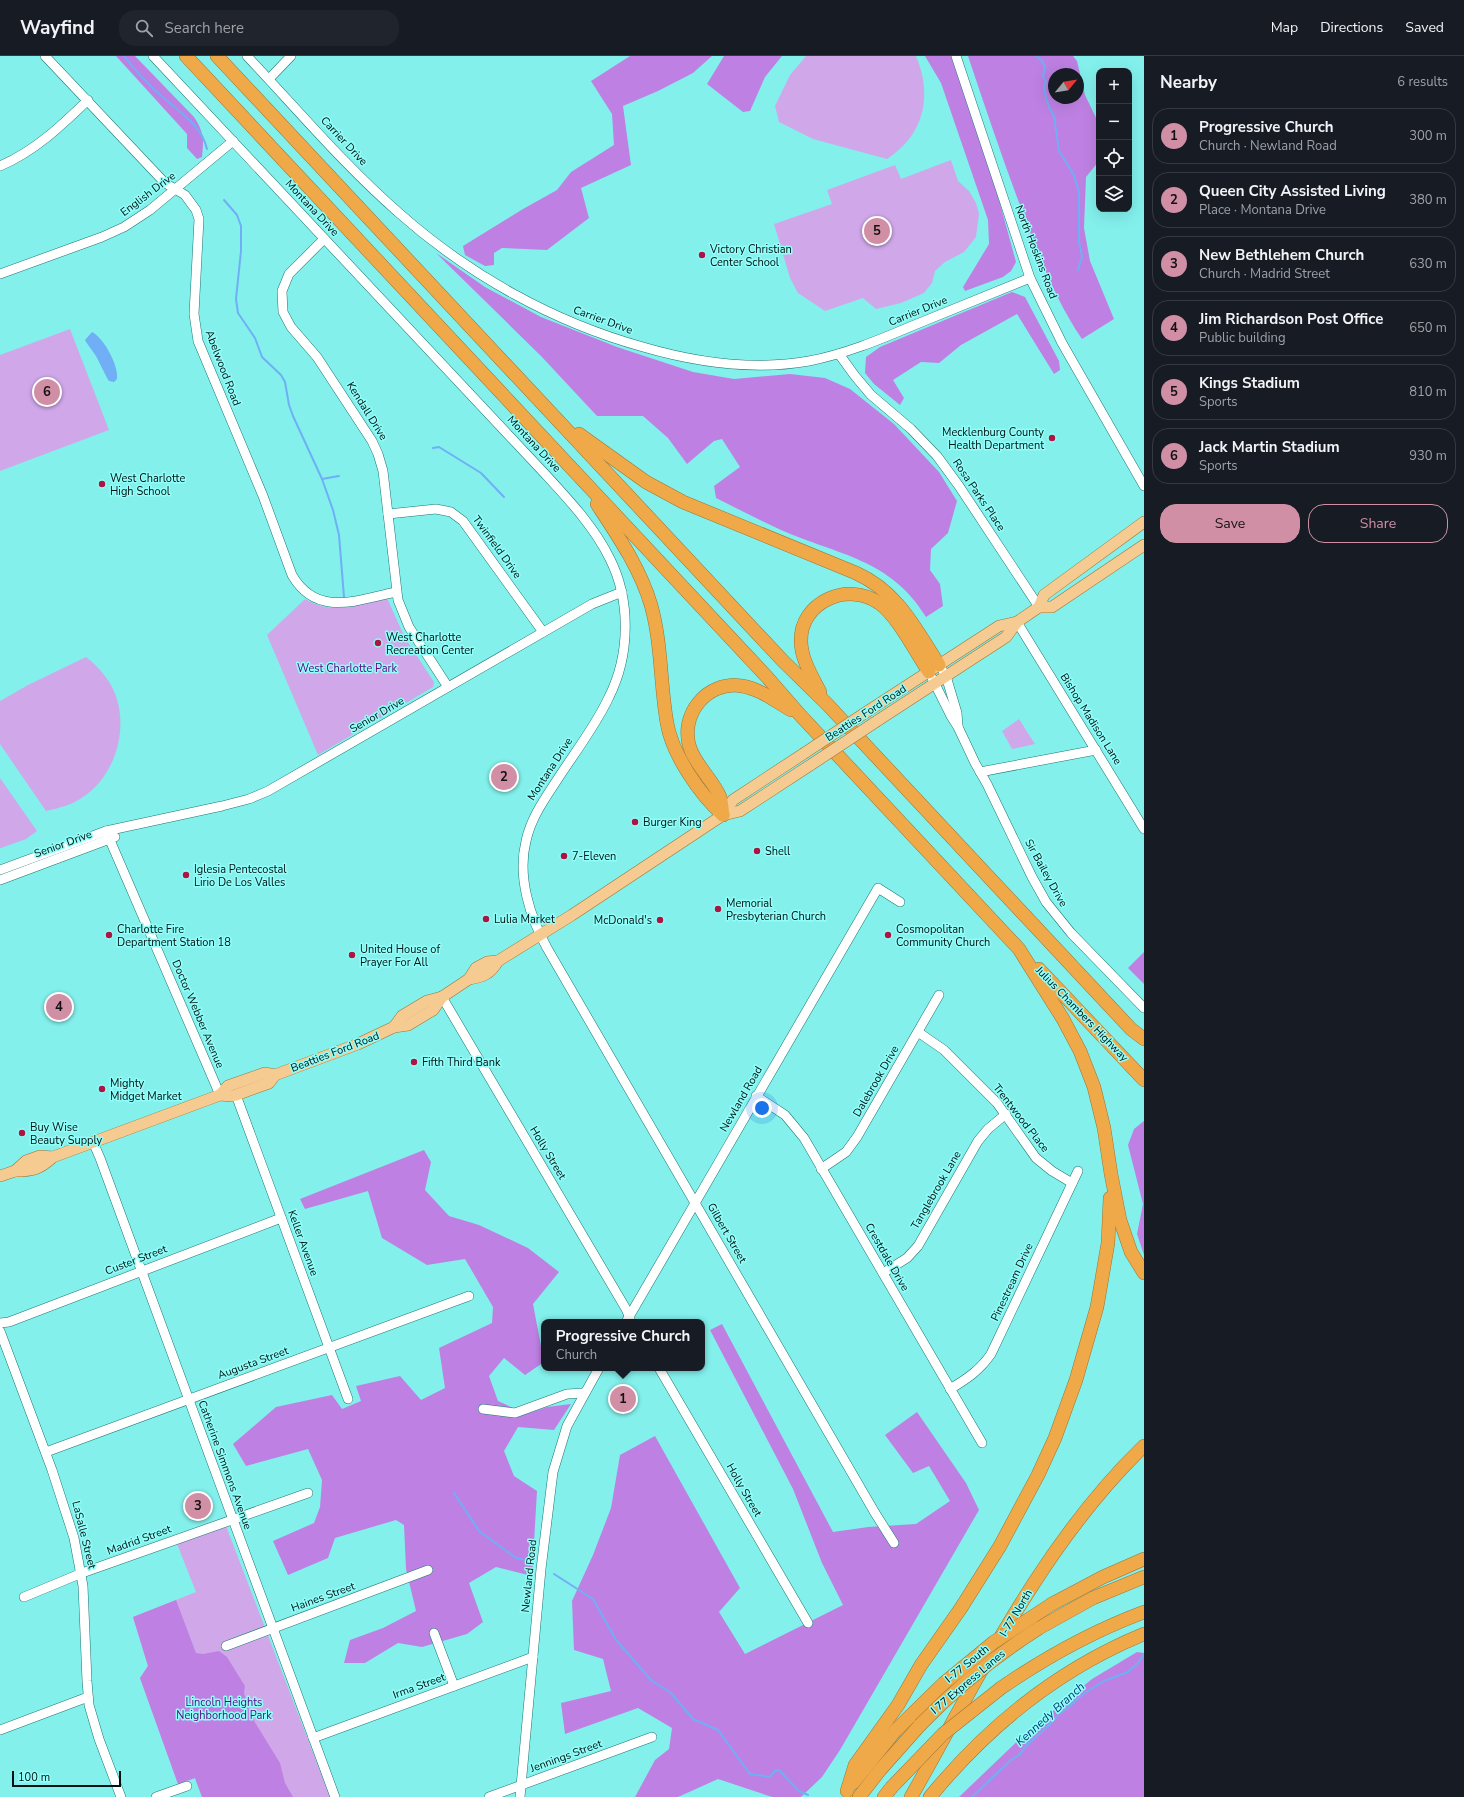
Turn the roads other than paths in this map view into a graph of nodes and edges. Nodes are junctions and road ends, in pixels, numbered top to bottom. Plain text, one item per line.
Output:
1 (45, 56) edge
2 (153, 56) edge
3 (186, 56) edge
4 (217, 56) edge
5 (247, 56) edge
6 (291, 56) edge
7 (956, 56) edge
8 (269, 79) junction
9 (88, 100) junction
10 (233, 141) junction
11 (0, 166) edge
12 (175, 189) junction
13 (324, 239) junction
14 (0, 274) edge
15 (1030, 278) junction
16 (839, 354) junction
17 (553, 415) junction
18 (578, 475) junction
19 (1144, 486) edge
20 (388, 514) junction
21 (1144, 522) edge
22 (1144, 545) edge
23 (396, 592) junction
24 (622, 592) junction
25 (1039, 607) junction
26 (1017, 622) junction
27 (544, 632) junction
28 (934, 668) junction
29 (946, 676) junction
30 (935, 683) junction
31 (448, 688) junction
32 (827, 704) junction
33 (801, 716) junction
34 (958, 727) junction
35 (1096, 750) junction
36 (980, 772) junction
37 (723, 815) junction
38 (1144, 829) edge
39 (108, 836) junction
40 (0, 870) edge
41 (0, 880) edge
42 (900, 902) dead end
43 (540, 935) junction
44 (1019, 949) junction
45 (939, 995) dead end
46 (442, 997) junction
47 (1144, 1008) edge
48 (1131, 1029) junction
49 (918, 1032) junction
50 (1144, 1039) edge
51 (1144, 1044) edge
52 (275, 1075) junction
53 (1144, 1080) edge
54 (220, 1095) junction
55 (236, 1095) junction
56 (756, 1096) junction
57 (1006, 1114) junction
58 (93, 1142) junction
59 (822, 1169) junction
60 (1078, 1171) dead end
61 (1111, 1174) junction
62 (0, 1176) edge
63 (1072, 1183) junction
64 (695, 1202) junction
65 (281, 1218) junction
66 (142, 1270) junction
67 (1144, 1273) edge
68 (883, 1274) junction
69 (469, 1296) dead end
70 (629, 1319) edge
71 (630, 1319) edge
72 (0, 1322) edge
73 (0, 1332) edge
74 (329, 1347) junction
75 (597, 1371) edge
76 (661, 1371) edge
77 (950, 1389) junction
78 (584, 1393) junction
79 (348, 1399) dead end
80 (188, 1400) junction
81 (483, 1409) dead end
82 (982, 1443) dead end
83 (1144, 1446) edge
84 (46, 1452) junction
85 (308, 1493) dead end
86 (232, 1519) junction
87 (894, 1543) dead end
88 (1144, 1559) edge
89 (428, 1570) dead end
90 (82, 1573) junction
91 (1144, 1577) edge
92 (24, 1598) dead end
93 (1144, 1612) edge
94 (808, 1623) dead end
95 (272, 1629) junction
96 (434, 1633) dead end
97 (1144, 1634) edge
98 (226, 1646) dead end
99 (534, 1657) junction
100 (454, 1686) junction
101 (88, 1697) junction
102 (0, 1730) edge
103 (652, 1737) dead end
104 (313, 1738) junction
105 (521, 1785) junction
106 (187, 1786) dead end
107 (888, 1792) edge
108 (845, 1794) edge
109 (121, 1797) edge
110 (156, 1797) edge
111 (335, 1797) edge
112 (489, 1797) edge
113 (520, 1797) edge
114 (859, 1797) edge
115 (911, 1797) edge
116 (930, 1797) edge

1 - 9 street, Abelwood Road
2 - 10 street, Montana Drive
3 - 18 highway
4 - 17 highway
5 - 8 street, Carrier Drive
6 - 8 street
7 - 15 street, North Hoskins Road
8 - 16 street, Carrier Drive
9 - 11 street
9 - 12 street, Abelwood Road
10 - 12 street, English Drive
10 - 13 street, Montana Drive
12 - 14 street, English Drive
12 - 23 street, Abelwood Road
13 - 20 street, Kendall Drive
13 - 24 street, Montana Drive
15 - 16 street, Carrier Drive
15 - 19 street, North Hoskins Road
16 - 25 street, Rosa Parks Place
17 - 28 highway
17 - 32 highway
18 - 33 highway
18 - 37 highway
20 - 23 street, Kendall Drive
20 - 27 street, Twinfield Drive
21 - 25 main road, Beatties Ford Road
22 - 25 main road, Beatties Ford Road
23 - 31 street, Kendall Drive
24 - 27 street, Senior Drive
24 - 43 street, Montana Drive
25 - 26 main road, Beatties Ford Road
26 - 28 main road, Beatties Ford Road
26 - 29 main road, Beatties Ford Road
26 - 35 street, Bishop Madison Lane
27 - 31 street, Senior Drive
28 - 29 street, Sir Bailey Drive
28 - 30 street, Sir Bailey Drive
28 - 32 highway
28 - 37 main road, Beatties Ford Road, bridge
29 - 30 main road, Beatties Ford Road
29 - 34 street, Sir Bailey Drive
30 - 34 street, Sir Bailey Drive
30 - 37 main road, Beatties Ford Road, bridge
31 - 39 street, Senior Drive
32 - 48 highway
33 - 37 highway
33 - 44 highway
34 - 36 street, Sir Bailey Drive
35 - 36 street
35 - 38 street, Bishop Madison Lane
36 - 47 street, Sir Bailey Drive
37 - 43 main road, Beatties Ford Road
39 - 40 street, Senior Drive
39 - 41 street, Senior Drive
39 - 54 street, Doctor Webber Avenue
42 - 56 street, Newland Road
43 - 46 main road, Beatties Ford Road
43 - 64 street, Gilbert Street
44 - 53 highway, Julius Chambers Highway
44 - 61 highway
45 - 49 street, Dalebrook Drive
46 - 52 main road, Beatties Ford Road
46 - 70 street, Holly Street
48 - 50 highway
48 - 51 highway
49 - 57 street, Trentwood Place
49 - 59 street, Dalebrook Drive
52 - 54 main road, Beatties Ford Road
52 - 55 main road, Beatties Ford Road
54 - 55 main road, Beatties Ford Road
54 - 58 main road, Beatties Ford Road
55 - 65 street, Keller Avenue
56 - 59 street, Crestdale Drive
56 - 64 street, Newland Road
57 - 63 street, Trentwood Place
57 - 68 street, Tanglebrook Lane
58 - 62 main road, Beatties Ford Road
58 - 66 street, Catherine Simmons Avenue
59 - 68 street, Crestdale Drive
60 - 63 street, Pinestream Drive
61 - 67 highway
61 - 108 highway
63 - 77 street, Pinestream Drive
64 - 71 street, Newland Road
64 - 87 street, Gilbert Street
65 - 66 street, Custer Street
65 - 74 street, Keller Avenue
66 - 72 street, Custer Street
66 - 80 street, Catherine Simmons Avenue
68 - 77 street, Crestdale Drive
69 - 74 street, Augusta Street
73 - 84 street, LaSalle Street
74 - 79 street, Keller Avenue
74 - 80 street, Augusta Street
75 - 78 street, Newland Road
76 - 94 street, Holly Street
77 - 82 street, Crestdale Drive
78 - 81 street
78 - 99 street, Newland Road
80 - 84 street, Augusta Street
80 - 86 street, Catherine Simmons Avenue
83 - 115 highway, I-77 North
84 - 90 street, LaSalle Street
85 - 86 street, Madrid Street
86 - 90 street, Madrid Street
86 - 95 street, Catherine Simmons Avenue
88 - 108 highway, I-77 South, bridge
89 - 95 street, Haines Street
90 - 92 street, Madrid Street
90 - 101 street, LaSalle Street
91 - 114 highway, I 77 Express Lanes, bridge
93 - 107 highway, bridge
95 - 98 street, Haines Street
95 - 104 street, Catherine Simmons Avenue
96 - 100 street
97 - 116 highway
99 - 100 street, Irma Street
99 - 105 street, Newland Road
100 - 104 street, Irma Street
101 - 102 street
101 - 109 street, LaSalle Street
103 - 105 street, Jennings Street
104 - 111 street, Catherine Simmons Avenue
105 - 112 street, Jennings Street
105 - 113 street, Newland Road
106 - 110 street

